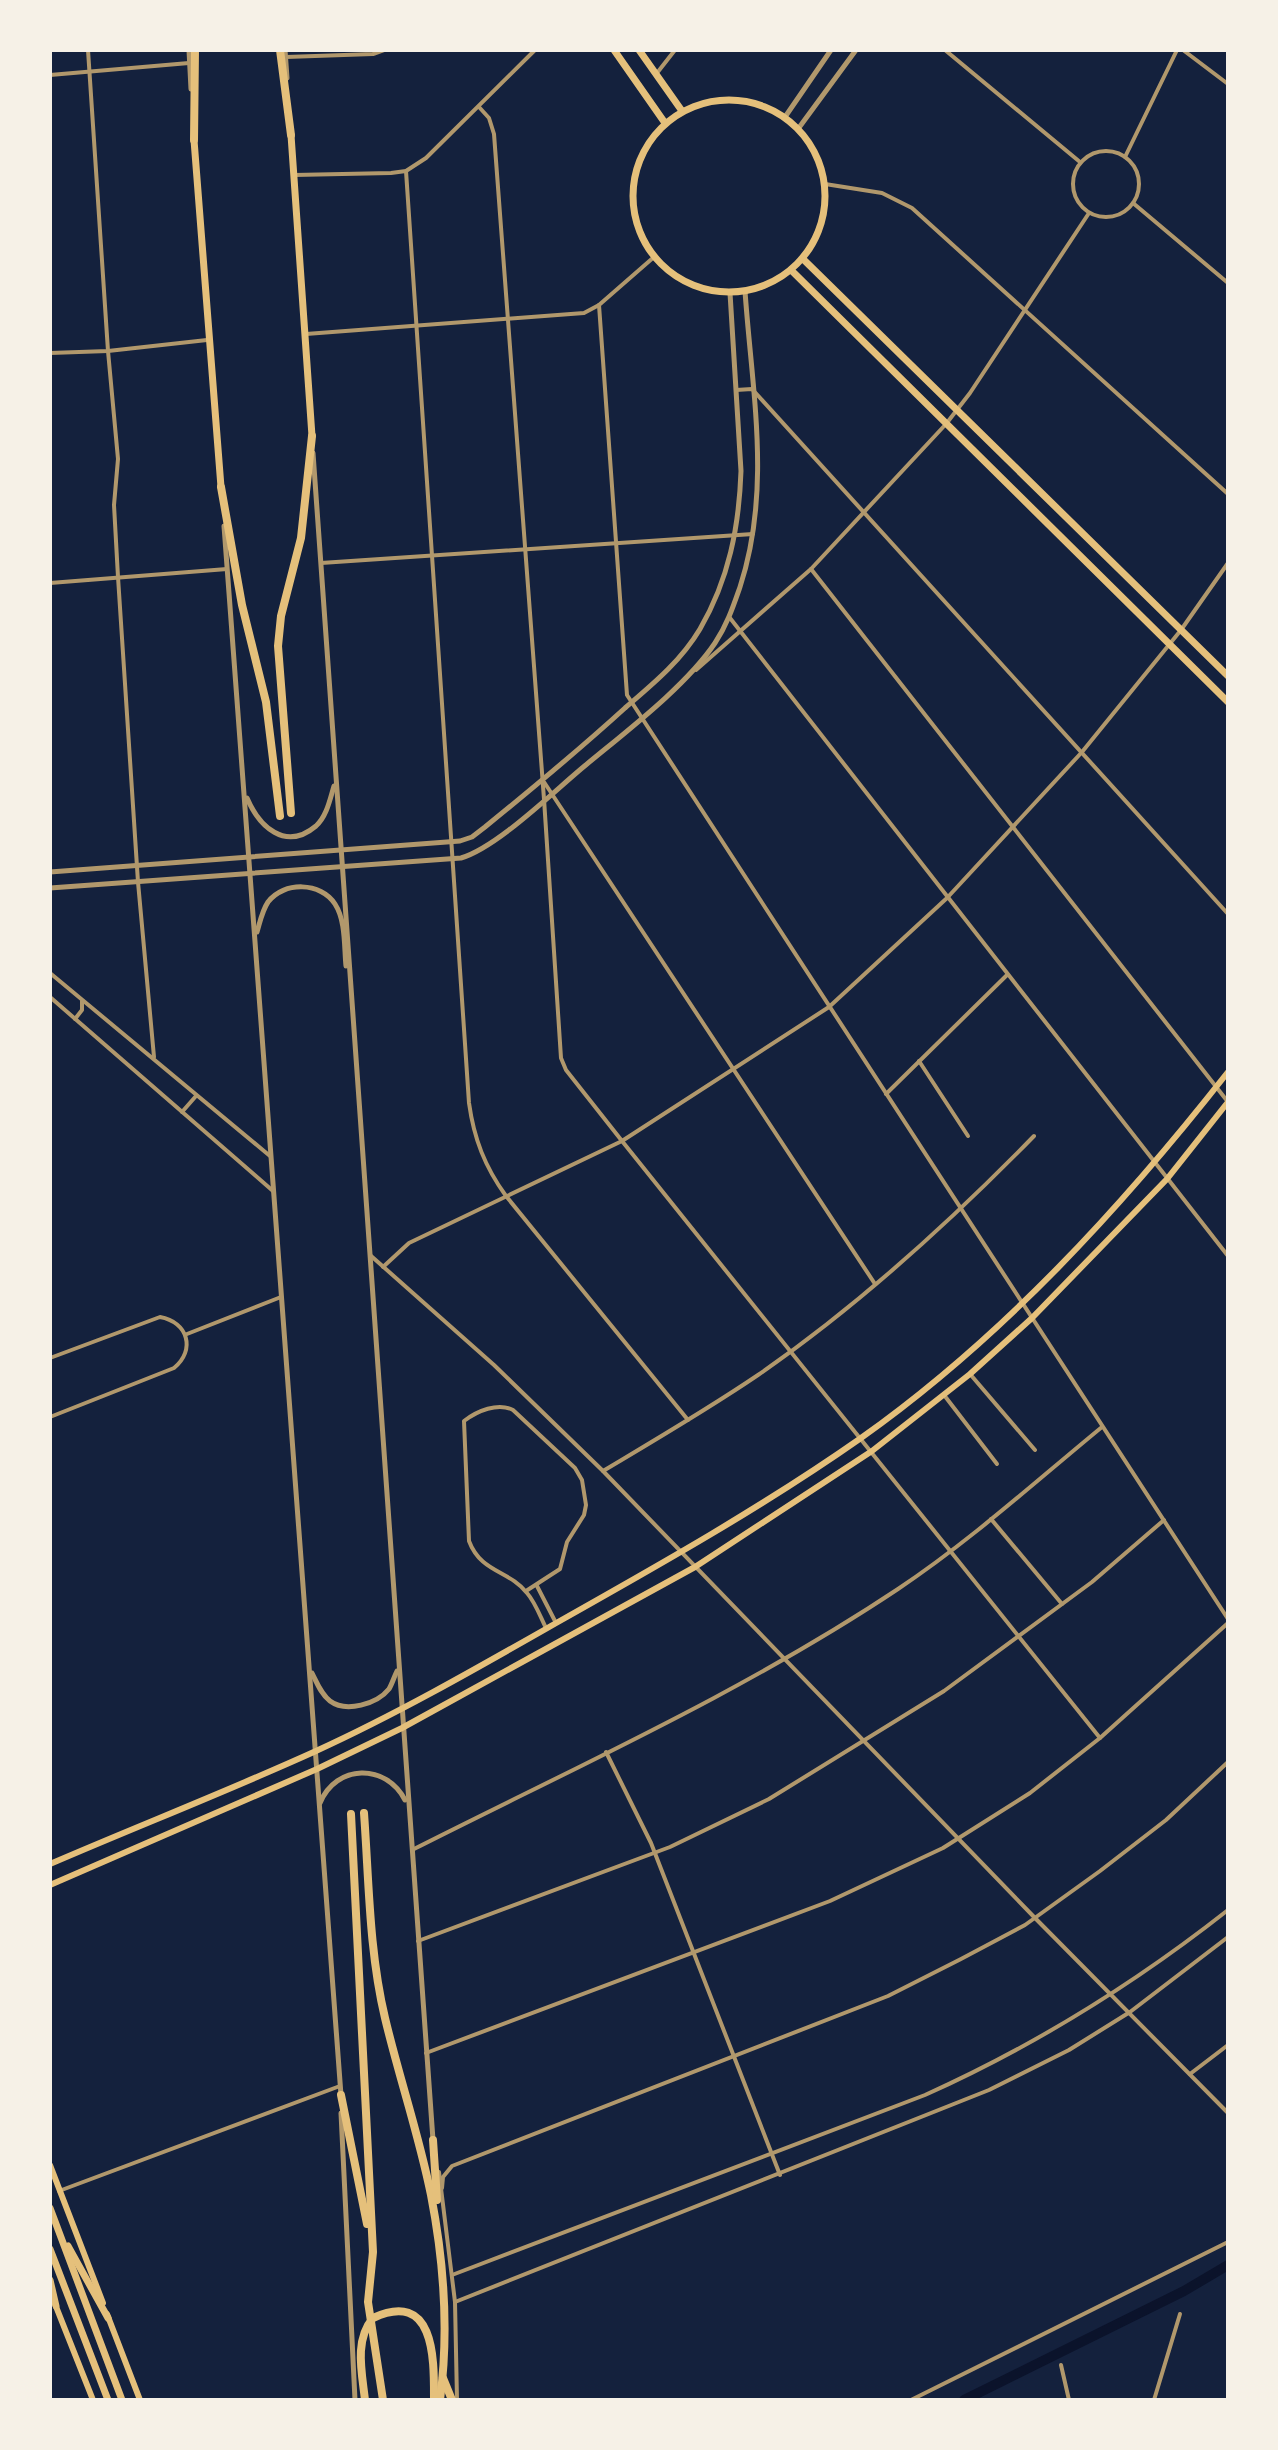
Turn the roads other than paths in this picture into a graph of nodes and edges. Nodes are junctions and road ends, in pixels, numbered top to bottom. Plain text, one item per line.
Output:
1 (88, 50) edge
2 (189, 50) edge
3 (195, 50) edge
4 (384, 50) edge
5 (535, 50) edge
6 (614, 50) edge
7 (639, 50) edge
8 (675, 50) edge
9 (831, 50) edge
10 (856, 50) edge
11 (945, 50) edge
12 (1177, 50) edge
13 (1183, 50) edge
14 (284, 52) edge
15 (189, 63) junction
16 (89, 72) junction
17 (656, 74) junction
18 (50, 75) edge
19 (1228, 84) edge
20 (479, 107) junction
21 (682, 111) junction
22 (785, 117) junction
23 (665, 123) junction
24 (798, 129) junction
25 (291, 135) joint
26 (194, 140) junction
27 (1125, 157) junction
28 (1080, 162) junction
29 (406, 171) junction
30 (293, 175) junction
31 (825, 184) junction
32 (1133, 203) junction
33 (1089, 213) junction
34 (654, 257) junction
35 (803, 259) junction
36 (791, 270) junction
37 (1228, 283) edge
38 (745, 291) junction
39 (730, 293) junction
40 (599, 305) junction
41 (1025, 310) junction
42 (508, 320) junction
43 (416, 326) junction
44 (304, 334) junction
45 (207, 340) junction
46 (108, 351) junction
47 (50, 353) edge
48 (752, 389) junction
49 (736, 390) junction
50 (958, 409) junction
51 (946, 424) junction
52 (312, 436) junction
53 (221, 487) junction
54 (1228, 494) edge
55 (865, 513) junction
56 (753, 534) junction
57 (736, 535) junction
58 (617, 543) junction
59 (525, 549) junction
60 (432, 555) junction
61 (320, 563) junction
62 (1228, 563) edge
63 (228, 569) junction
64 (811, 569) junction
65 (118, 577) junction
66 (50, 583) edge
67 (730, 618) junction
68 (1181, 630) junction
69 (741, 632) junction
70 (1169, 645) junction
71 (1228, 676) edge
72 (678, 684) junction
73 (632, 702) junction
74 (1228, 702) edge
75 (642, 717) junction
76 (1082, 752) junction
77 (336, 780) junction
78 (543, 780) junction
79 (552, 793) junction
80 (245, 794) junction
81 (544, 799) junction
82 (291, 813) dead end
83 (280, 816) dead end
84 (1013, 828) junction
85 (453, 842) junction
86 (341, 849) junction
87 (249, 856) junction
88 (454, 860) junction
89 (137, 865) junction
90 (343, 867) junction
91 (50, 872) edge
92 (251, 874) junction
93 (138, 882) junction
94 (50, 888) edge
95 (947, 898) junction
96 (1228, 914) edge
97 (255, 939) junction
98 (50, 973) edge
99 (1008, 975) junction
100 (350, 982) junction
101 (50, 997) edge
102 (82, 1001) junction
103 (829, 1007) junction
104 (75, 1019) junction
105 (154, 1057) junction
106 (919, 1061) junction
107 (734, 1069) junction
108 (1228, 1072) edge
109 (1216, 1087) junction
110 (886, 1094) junction
111 (196, 1096) junction
112 (1228, 1102) edge
113 (182, 1112) junction
114 (968, 1136) dead end
115 (1034, 1136) dead end
116 (622, 1141) junction
117 (270, 1156) junction
118 (1155, 1164) junction
119 (1167, 1179) junction
120 (273, 1191) junction
121 (506, 1196) junction
122 (962, 1209) junction
123 (368, 1254) junction
124 (1228, 1256) edge
125 (383, 1267) junction
126 (875, 1284) junction
127 (281, 1297) junction
128 (1022, 1303) junction
129 (1032, 1318) junction
130 (186, 1335) junction
131 (791, 1351) junction
132 (50, 1358) edge
133 (970, 1374) junction
134 (944, 1395) junction
135 (50, 1417) edge
136 (688, 1420) junction
137 (1102, 1427) junction
138 (861, 1437) junction
139 (1035, 1450) dead end
140 (872, 1451) junction
141 (997, 1464) dead end
142 (603, 1471) junction
143 (991, 1519) junction
144 (1164, 1520) junction
145 (952, 1551) junction
146 (682, 1553) junction
147 (695, 1567) junction
148 (537, 1585) junction
149 (526, 1591) junction
150 (1062, 1604) junction
151 (1228, 1621) edge
152 (556, 1623) junction
153 (546, 1629) junction
154 (1020, 1637) junction
155 (786, 1660) junction
156 (398, 1667) junction
157 (309, 1669) junction
158 (401, 1709) junction
159 (402, 1728) junction
160 (1100, 1738) junction
161 (865, 1741) junction
162 (315, 1751) junction
163 (606, 1752) junction
164 (1228, 1762) edge
165 (317, 1769) junction
166 (408, 1804) junction
167 (319, 1806) junction
168 (364, 1813) dead end
169 (351, 1814) dead end
170 (959, 1839) junction
171 (411, 1851) junction
172 (655, 1853) junction
173 (50, 1864) edge
174 (50, 1885) edge
175 (1228, 1910) edge
176 (1035, 1918) junction
177 (1228, 1937) edge
178 (418, 1941) junction
179 (694, 1953) junction
180 (1112, 1994) junction
181 (1130, 2012) junction
182 (1228, 2045) edge
183 (426, 2053) junction
184 (734, 2058) junction
185 (1190, 2074) junction
186 (340, 2090) junction
187 (1228, 2113) edge
188 (433, 2140) junction
189 (771, 2153) junction
190 (50, 2165) edge
191 (780, 2175) junction
192 (442, 2188) junction
193 (59, 2191) junction
194 (50, 2208) edge
195 (57, 2226) junction
196 (1228, 2242) edge
197 (439, 2245) junction
198 (50, 2249) edge
199 (373, 2252) junction
200 (452, 2275) junction
201 (50, 2280) edge
202 (50, 2289) edge
203 (455, 2302) junction
204 (56, 2306) junction
205 (1180, 2314) dead end
206 (108, 2318) junction
207 (1061, 2365) dead end
208 (443, 2377) junction
209 (93, 2400) edge
210 (108, 2400) edge
211 (122, 2400) edge
212 (140, 2400) edge
213 (355, 2400) edge
214 (363, 2400) edge
215 (383, 2400) edge
216 (436, 2400) edge
217 (454, 2400) edge
218 (911, 2400) edge
219 (1069, 2400) edge
220 (1154, 2400) edge

1 - 16 street
2 - 15 street
3 - 26 highway
4 - 14 street
5 - 20 street
6 - 23 main road
7 - 17 main road
8 - 17 street
9 - 22 street
10 - 24 street
11 - 28 street
12 - 27 street
13 - 19 street
14 - 25 highway
15 - 16 street
15 - 26 street
16 - 18 street
16 - 46 street
17 - 21 main road
20 - 29 street
20 - 42 street
21 - 22 main road
21 - 23 main road
22 - 24 main road
23 - 34 main road
24 - 31 main road
25 - 30 main road
26 - 45 main road
27 - 28 street
27 - 32 street
28 - 33 street
29 - 30 street
29 - 43 street
30 - 44 main road
31 - 35 main road
31 - 41 street
32 - 33 street
32 - 37 street
33 - 41 street
34 - 39 main road
34 - 40 street
35 - 36 main road
35 - 50 main road
36 - 38 main road
36 - 51 main road
38 - 39 main road
38 - 48 street
39 - 49 street
40 - 42 street
40 - 58 street
41 - 50 street
41 - 54 street
42 - 43 street
42 - 59 street
43 - 44 street
43 - 60 street
44 - 52 main road
45 - 46 street
45 - 53 main road
46 - 47 street
46 - 65 street
48 - 49 street
48 - 55 street
48 - 56 street
49 - 57 street
50 - 51 street
50 - 68 main road
51 - 55 street
51 - 70 main road
52 - 61 street
52 - 82 highway
53 - 63 street
53 - 83 highway
55 - 64 street
55 - 76 street
56 - 57 street
56 - 67 street
57 - 58 street
57 - 73 street
58 - 59 street
58 - 73 street
59 - 60 street
59 - 78 street
60 - 61 street
60 - 85 street
61 - 77 street
62 - 68 street
63 - 65 street
63 - 80 street
64 - 69 street
64 - 84 street
65 - 66 street
65 - 89 street
67 - 69 street
67 - 72 street
68 - 70 street
68 - 71 main road
69 - 72 street
69 - 95 street
70 - 74 main road
70 - 76 street
72 - 75 street
73 - 75 street
73 - 78 street
75 - 79 street
75 - 103 street
76 - 84 street
76 - 96 street
77 - 80 street
77 - 86 street
78 - 79 street
78 - 81 street
78 - 85 street
79 - 81 street
79 - 107 street
80 - 87 street
81 - 88 street
81 - 116 street
84 - 95 street
84 - 109 street
85 - 86 street
85 - 88 street
86 - 87 street
86 - 90 street
87 - 89 street
87 - 92 street
88 - 90 street
88 - 121 street
89 - 91 street
89 - 93 street
90 - 92 street
90 - 100 street
92 - 93 street
92 - 97 street
93 - 94 street
93 - 105 street
95 - 99 street
95 - 103 street
97 - 100 street
97 - 117 street
98 - 102 street
99 - 106 street
99 - 118 street
100 - 123 street
101 - 104 street
102 - 104 street
102 - 105 street
103 - 107 street
103 - 110 street
104 - 113 street
105 - 111 street
106 - 110 street
106 - 114 street
107 - 116 street
107 - 126 street
108 - 109 main road
109 - 112 street
109 - 118 main road
110 - 122 street
111 - 113 street
111 - 117 street
112 - 119 main road
113 - 120 street
115 - 122 street
116 - 121 street
116 - 131 street
117 - 120 street
118 - 119 street
118 - 128 main road
119 - 124 street
119 - 129 main road
120 - 127 street
121 - 125 street
121 - 136 street
122 - 126 street
122 - 128 street
123 - 125 street
123 - 156 street
125 - 142 street
126 - 131 street
127 - 130 street
127 - 157 street
128 - 129 street
128 - 138 main road
129 - 133 main road
129 - 137 street
130 - 132 street
130 - 135 street
131 - 136 street
131 - 138 street
133 - 134 main road
133 - 139 street
134 - 140 main road
134 - 141 street
136 - 142 street
137 - 143 street
137 - 144 street
138 - 140 street
138 - 146 main road
140 - 145 street
140 - 147 main road
142 - 146 street
143 - 145 street
143 - 150 street
144 - 150 street
144 - 151 street
145 - 154 street
145 - 155 street
146 - 147 street
146 - 152 main road
147 - 155 street
147 - 159 main road
148 - 149 street
148 - 149 street
148 - 152 street
149 - 153 street
150 - 154 street
151 - 160 street
152 - 153 main road
153 - 158 main road
154 - 160 street
154 - 161 street
155 - 161 street
155 - 163 street
156 - 157 street
156 - 158 street
157 - 162 street
158 - 159 street
158 - 162 main road
159 - 165 main road
159 - 166 street
160 - 170 street
161 - 170 street
161 - 172 street
162 - 165 street
162 - 173 main road
163 - 171 street
163 - 172 street
164 - 176 street
165 - 167 street
165 - 174 main road
166 - 167 street
166 - 171 street
167 - 186 street
168 - 197 highway
169 - 199 highway
170 - 176 street
170 - 179 street
171 - 178 street
172 - 178 street
172 - 179 street
175 - 180 street
176 - 180 street
176 - 184 street
177 - 181 street
178 - 183 street
179 - 183 street
179 - 184 street
180 - 181 street
180 - 189 street
181 - 185 street
181 - 191 street
182 - 185 street
183 - 188 street
184 - 189 street
184 - 192 street
185 - 187 street
186 - 193 street
186 - 199 highway
186 - 213 street
188 - 192 street
188 - 197 highway
189 - 191 street
189 - 200 street
190 - 193 main road
191 - 203 street
192 - 200 street
193 - 206 main road
194 - 195 main road
195 - 206 main road
195 - 211 main road
196 - 218 street
197 - 208 highway
198 - 210 main road
199 - 215 highway
200 - 203 street
201 - 204 main road
202 - 204 main road
203 - 217 street
204 - 209 main road
205 - 220 street
206 - 212 main road
207 - 219 street
208 - 216 highway
208 - 217 highway
214 - 216 highway

